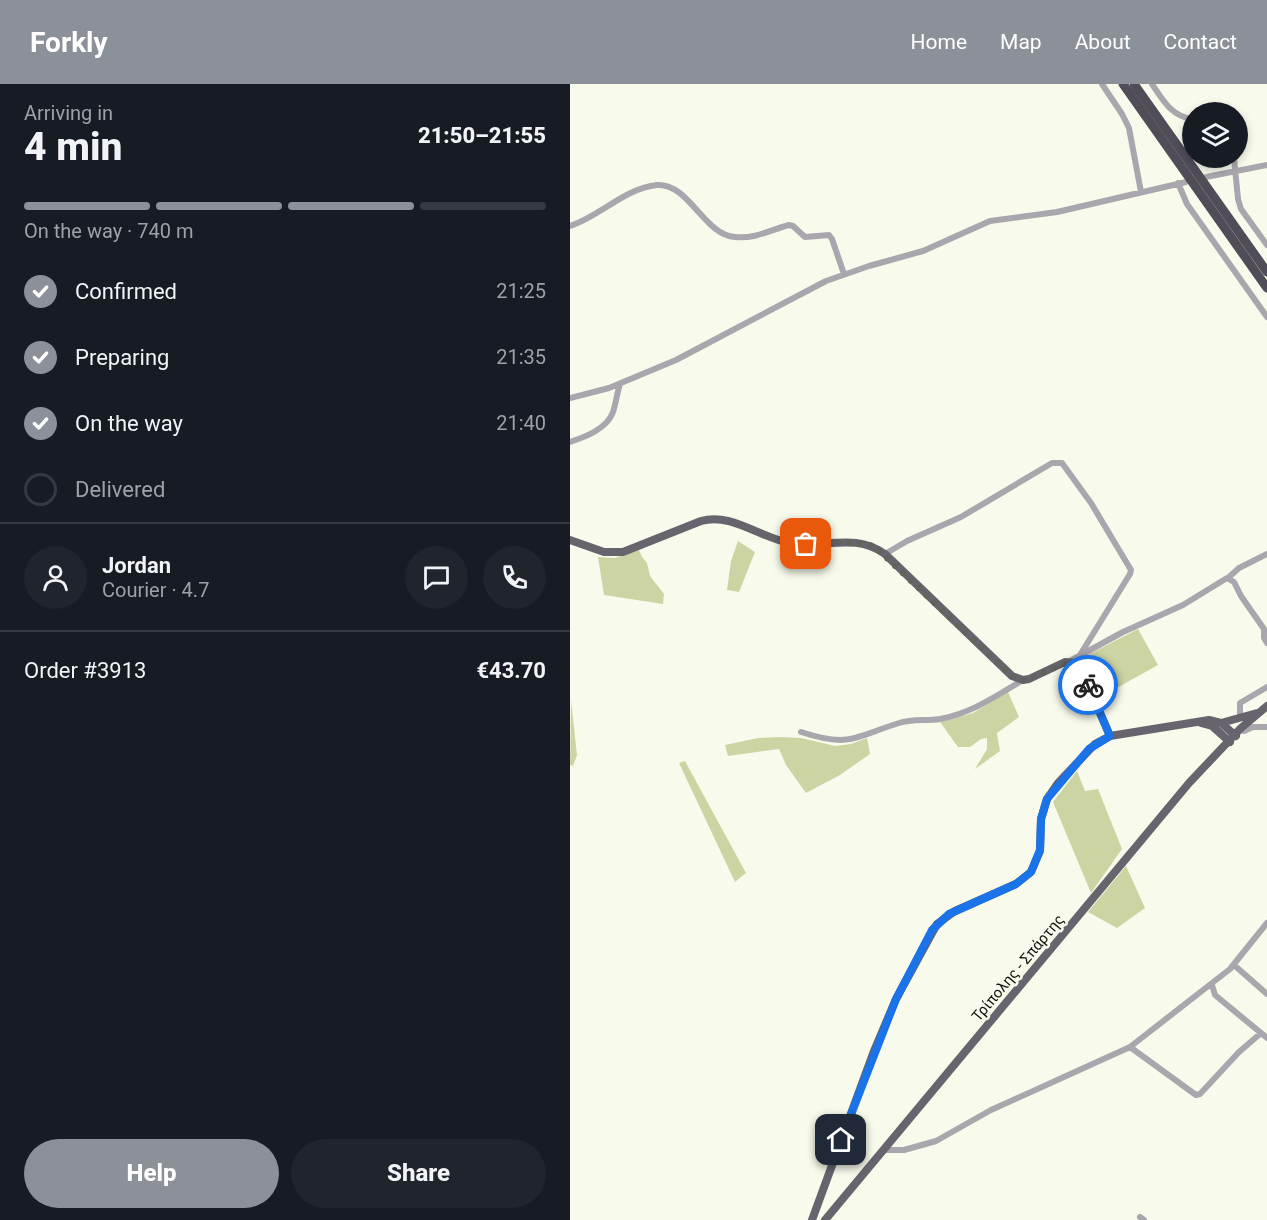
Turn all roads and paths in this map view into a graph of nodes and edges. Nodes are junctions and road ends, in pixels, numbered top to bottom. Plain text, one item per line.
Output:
1 (1102, 84) edge
2 (1123, 84) edge
3 (1134, 84) edge
4 (1152, 84) edge
5 (1182, 117) edge
6 (1267, 165) edge
7 (1235, 168) edge
8 (1235, 171) junction
9 (1206, 177) dead end
10 (1186, 182) dead end
11 (1178, 183) junction
12 (1141, 192) junction
13 (570, 226) edge
14 (1267, 245) edge
15 (1267, 272) edge
16 (844, 274) junction
17 (1267, 288) edge
18 (1267, 317) edge
19 (620, 384) junction
20 (570, 398) edge
21 (570, 442) edge
22 (570, 540) edge
23 (885, 554) junction
24 (1267, 554) edge
25 (1228, 578) junction
26 (1267, 643) edge
27 (1080, 655) junction
28 (1070, 661) junction
29 (1023, 680) junction
30 (1267, 687) edge
31 (1264, 711) edge
32 (1240, 717) junction
33 (1197, 722) junction
34 (1221, 723) junction
35 (1266, 727) edge
36 (1244, 731) junction
37 (801, 732) dead end
38 (1221, 733) junction
39 (1110, 736) junction
40 (1233, 739) junction
41 (1267, 923) edge
42 (1234, 965) junction
43 (1212, 985) junction
44 (1267, 994) edge
45 (1261, 1033) junction
46 (1267, 1038) edge
47 (1130, 1047) junction
48 (884, 1150) junction
49 (812, 1220) edge
50 (825, 1220) edge

1 - 12 street
2 - 17 highway
3 - 15 highway
4 - 5 street
6 - 8 street
7 - 8 street
8 - 9 street
8 - 14 street
10 - 11 street
11 - 12 street
11 - 18 street
12 - 16 street
13 - 16 street
16 - 19 street
19 - 20 street
19 - 21 street
22 - 23 main road
23 - 27 street
23 - 29 main road
24 - 25 street
25 - 26 street
25 - 27 street
27 - 28 street
28 - 29 main road
28 - 39 main road
29 - 37 street
30 - 32 street
31 - 32 main road
31 - 35 street
31 - 36 main road, Τρίπολης - Σπάρτης
31 - 40 main road, Τρίπολης - Σπάρτης
32 - 34 main road
33 - 34 main road
33 - 38 main road
33 - 39 main road
34 - 38 main road
34 - 40 main road
35 - 36 street
36 - 40 main road, Τρίπολης - Σπάρτης
38 - 40 main road
39 - 49 main road
40 - 48 main road, Τρίπολης - Σπάρτης
41 - 42 street
42 - 43 street
42 - 44 street
43 - 45 street
43 - 47 street
45 - 46 street
45 - 47 street
47 - 48 street
48 - 50 main road, Τρίπολης - Σπάρτης

